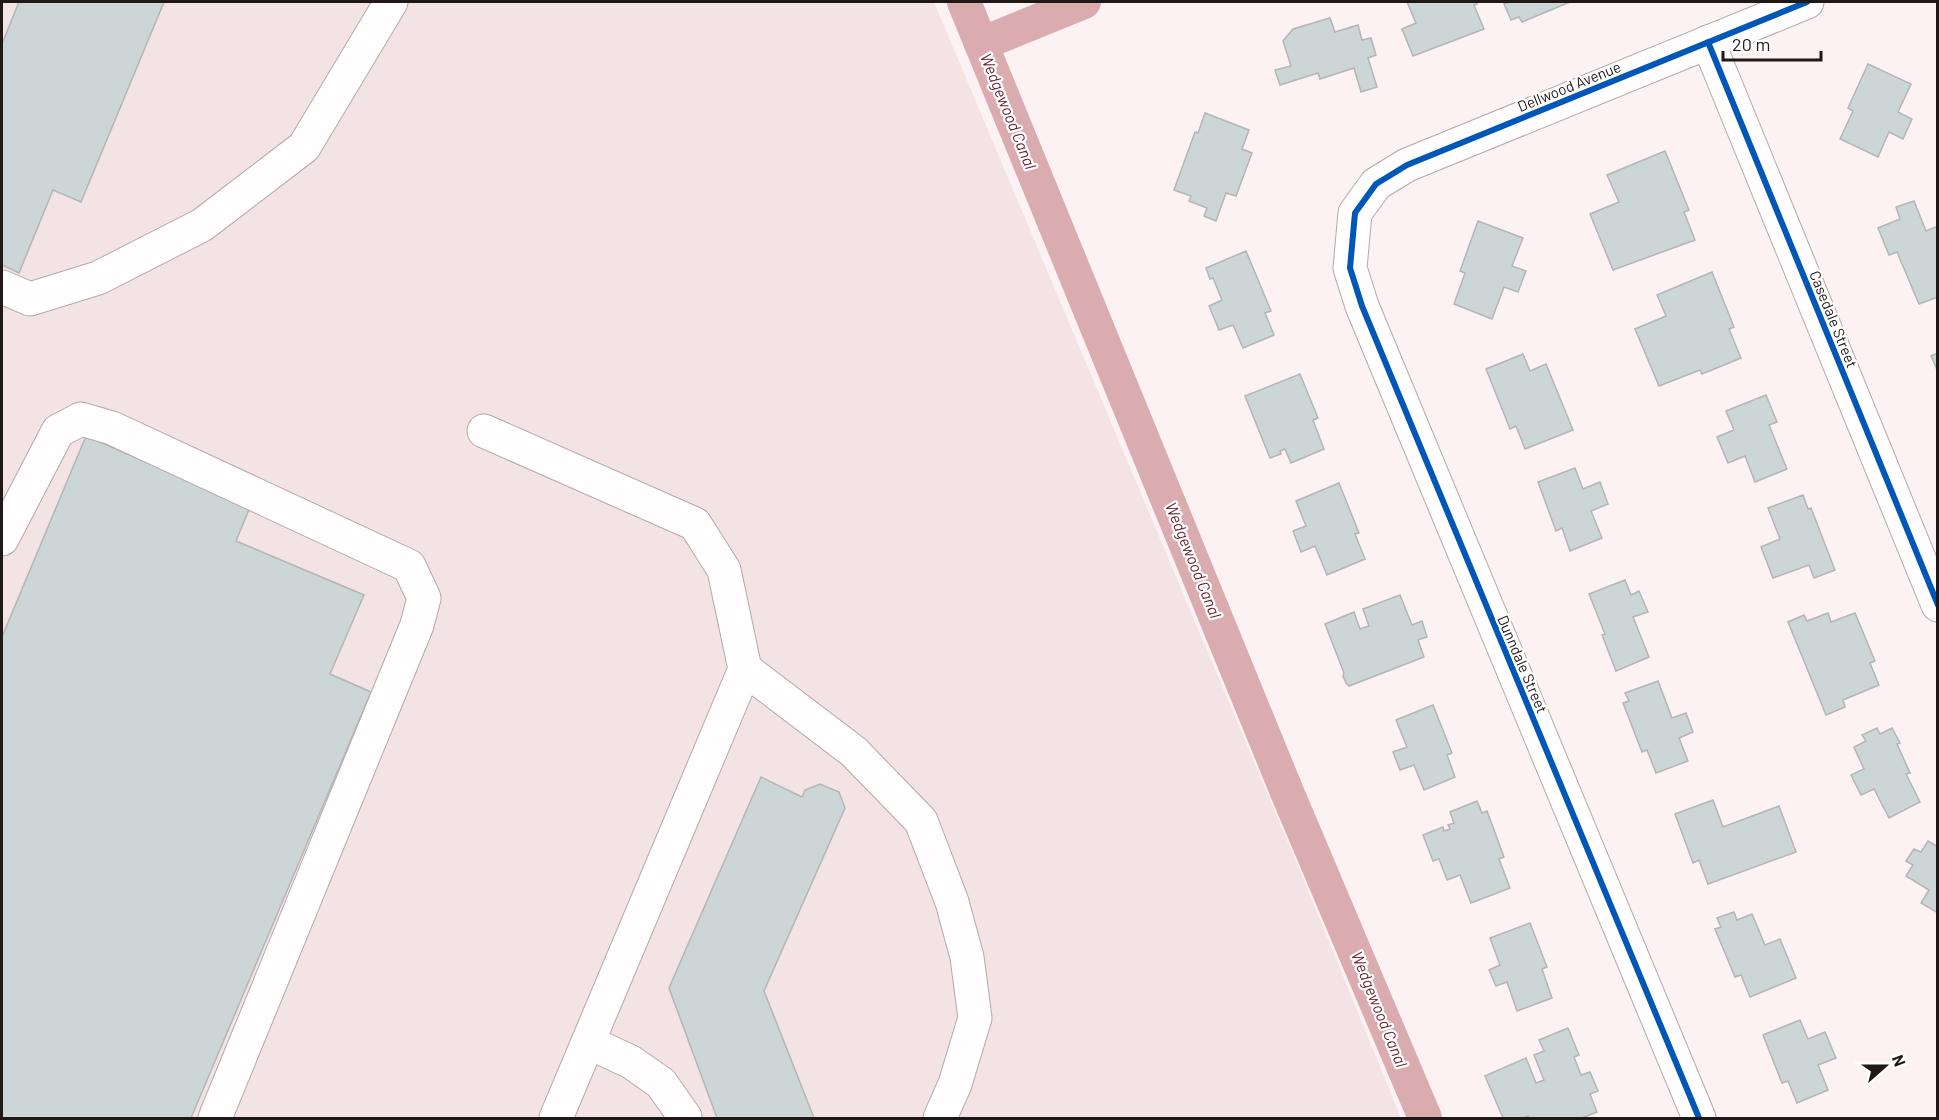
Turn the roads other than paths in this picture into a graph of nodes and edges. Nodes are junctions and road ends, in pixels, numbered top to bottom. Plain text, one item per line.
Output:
1 (390, 2) edge
2 (1807, 2) edge
3 (1708, 42) junction
4 (1355, 213) joint
5 (2, 287) edge
6 (484, 431) dead end
7 (2, 539) edge
8 (1938, 605) edge
9 (745, 669) junction
10 (588, 1042) junction
11 (685, 1117) dead end
12 (215, 1119) edge
13 (556, 1119) edge
14 (940, 1119) edge
15 (1699, 1119) edge

1 - 5 street
2 - 3 street, Dellwood Avenue
3 - 4 street, Dellwood Avenue
3 - 8 street, Casedale Street
4 - 15 street, Dunndale Street
6 - 9 street
7 - 12 street
9 - 10 street
9 - 14 street
10 - 11 street
10 - 13 street

